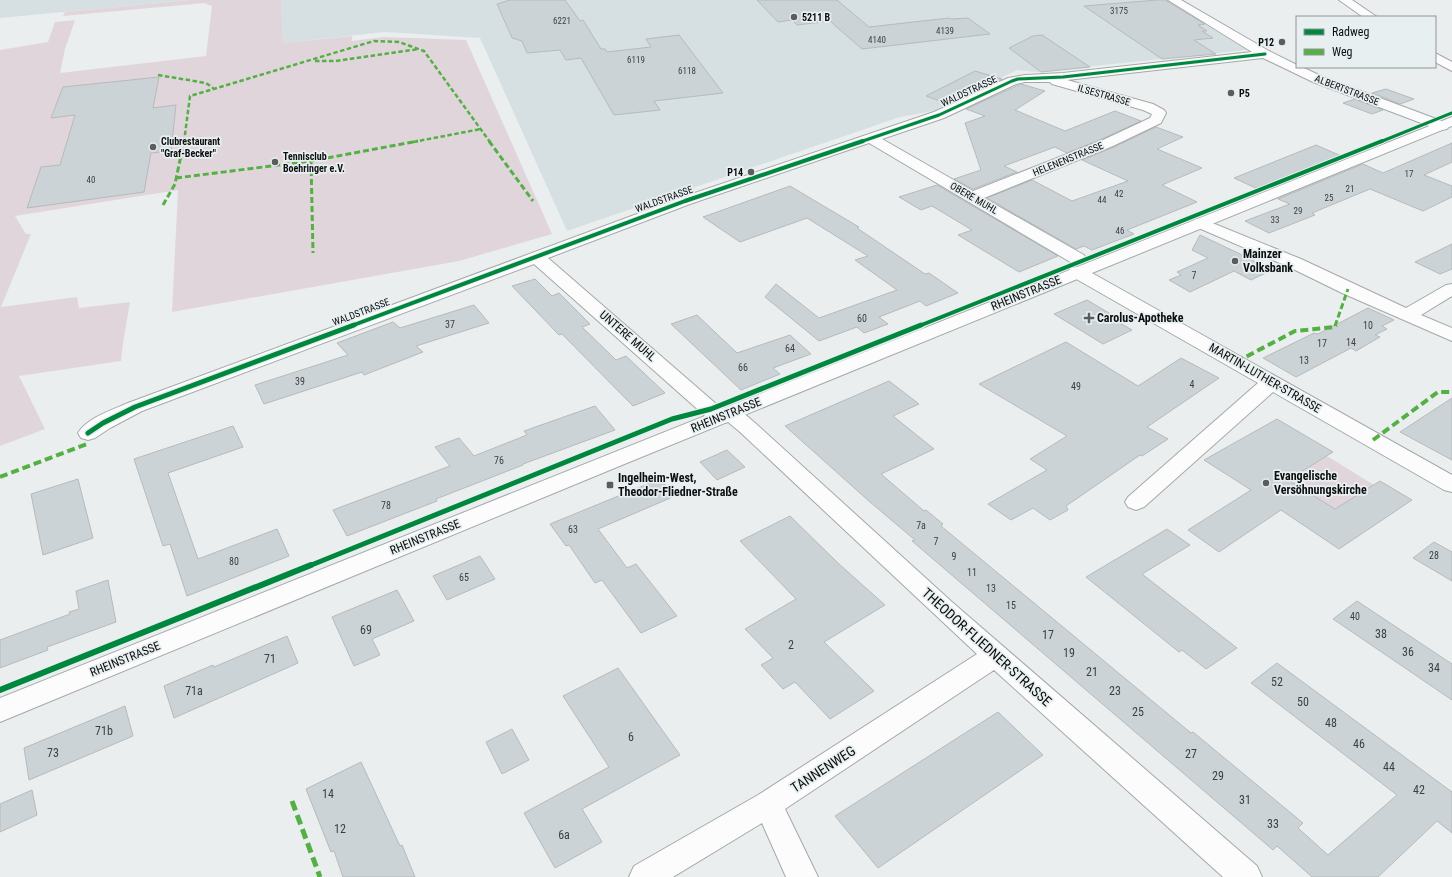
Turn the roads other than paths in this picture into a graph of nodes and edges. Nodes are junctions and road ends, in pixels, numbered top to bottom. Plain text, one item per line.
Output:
1 (1173, 0) edge
2 (1344, 0) edge
3 (1369, 16) edge
4 (1265, 54) junction
5 (1436, 58) edge
6 (1452, 67) edge
7 (1048, 79) junction
8 (1159, 113) joint
9 (1447, 124) edge
10 (870, 138) junction
11 (972, 198) junction
12 (1200, 223) junction
13 (535, 256) junction
14 (1078, 265) junction
15 (1452, 289) edge
16 (1407, 315) junction
17 (1452, 335) edge
18 (1272, 382) junction
19 (725, 416) junction
20 (88, 433) dead end
21 (1452, 485) edge
22 (1136, 502) dead end
23 (996, 655) junction
24 (0, 710) edge
25 (768, 804) junction
26 (645, 877) edge
27 (802, 877) edge
28 (1246, 877) edge

1 - 4 street, ALBERTSTRASSE
2 - 3 street
4 - 7 street, WALDSTRASSE
4 - 9 street, ALBERTSTRASSE
5 - 6 street
7 - 8 street, ILSESTRASSE
7 - 10 street, WALDSTRASSE
8 - 11 street, HELENENSTRASSE
9 - 12 main road, RHEINSTRASSE
10 - 11 street, OBERE MUHL
10 - 13 street, WALDSTRASSE
11 - 14 street, OBERE MUHL
12 - 14 main road, RHEINSTRASSE
12 - 16 street
13 - 19 street, UNTERE MUHL
13 - 20 street, WALDSTRASSE
14 - 18 street, MARTIN-LUTHER-STRASSE
14 - 19 main road, RHEINSTRASSE
15 - 16 street
16 - 17 street
18 - 21 street, MARTIN-LUTHER-STRASSE
18 - 22 street
19 - 23 street, THEODOR-FLIEDNER-STRASSE
19 - 24 main road, RHEINSTRASSE
23 - 25 street, TANNENWEG
23 - 28 street, THEODOR-FLIEDNER-STRASSE
25 - 26 street, TANNENWEG
25 - 27 street

